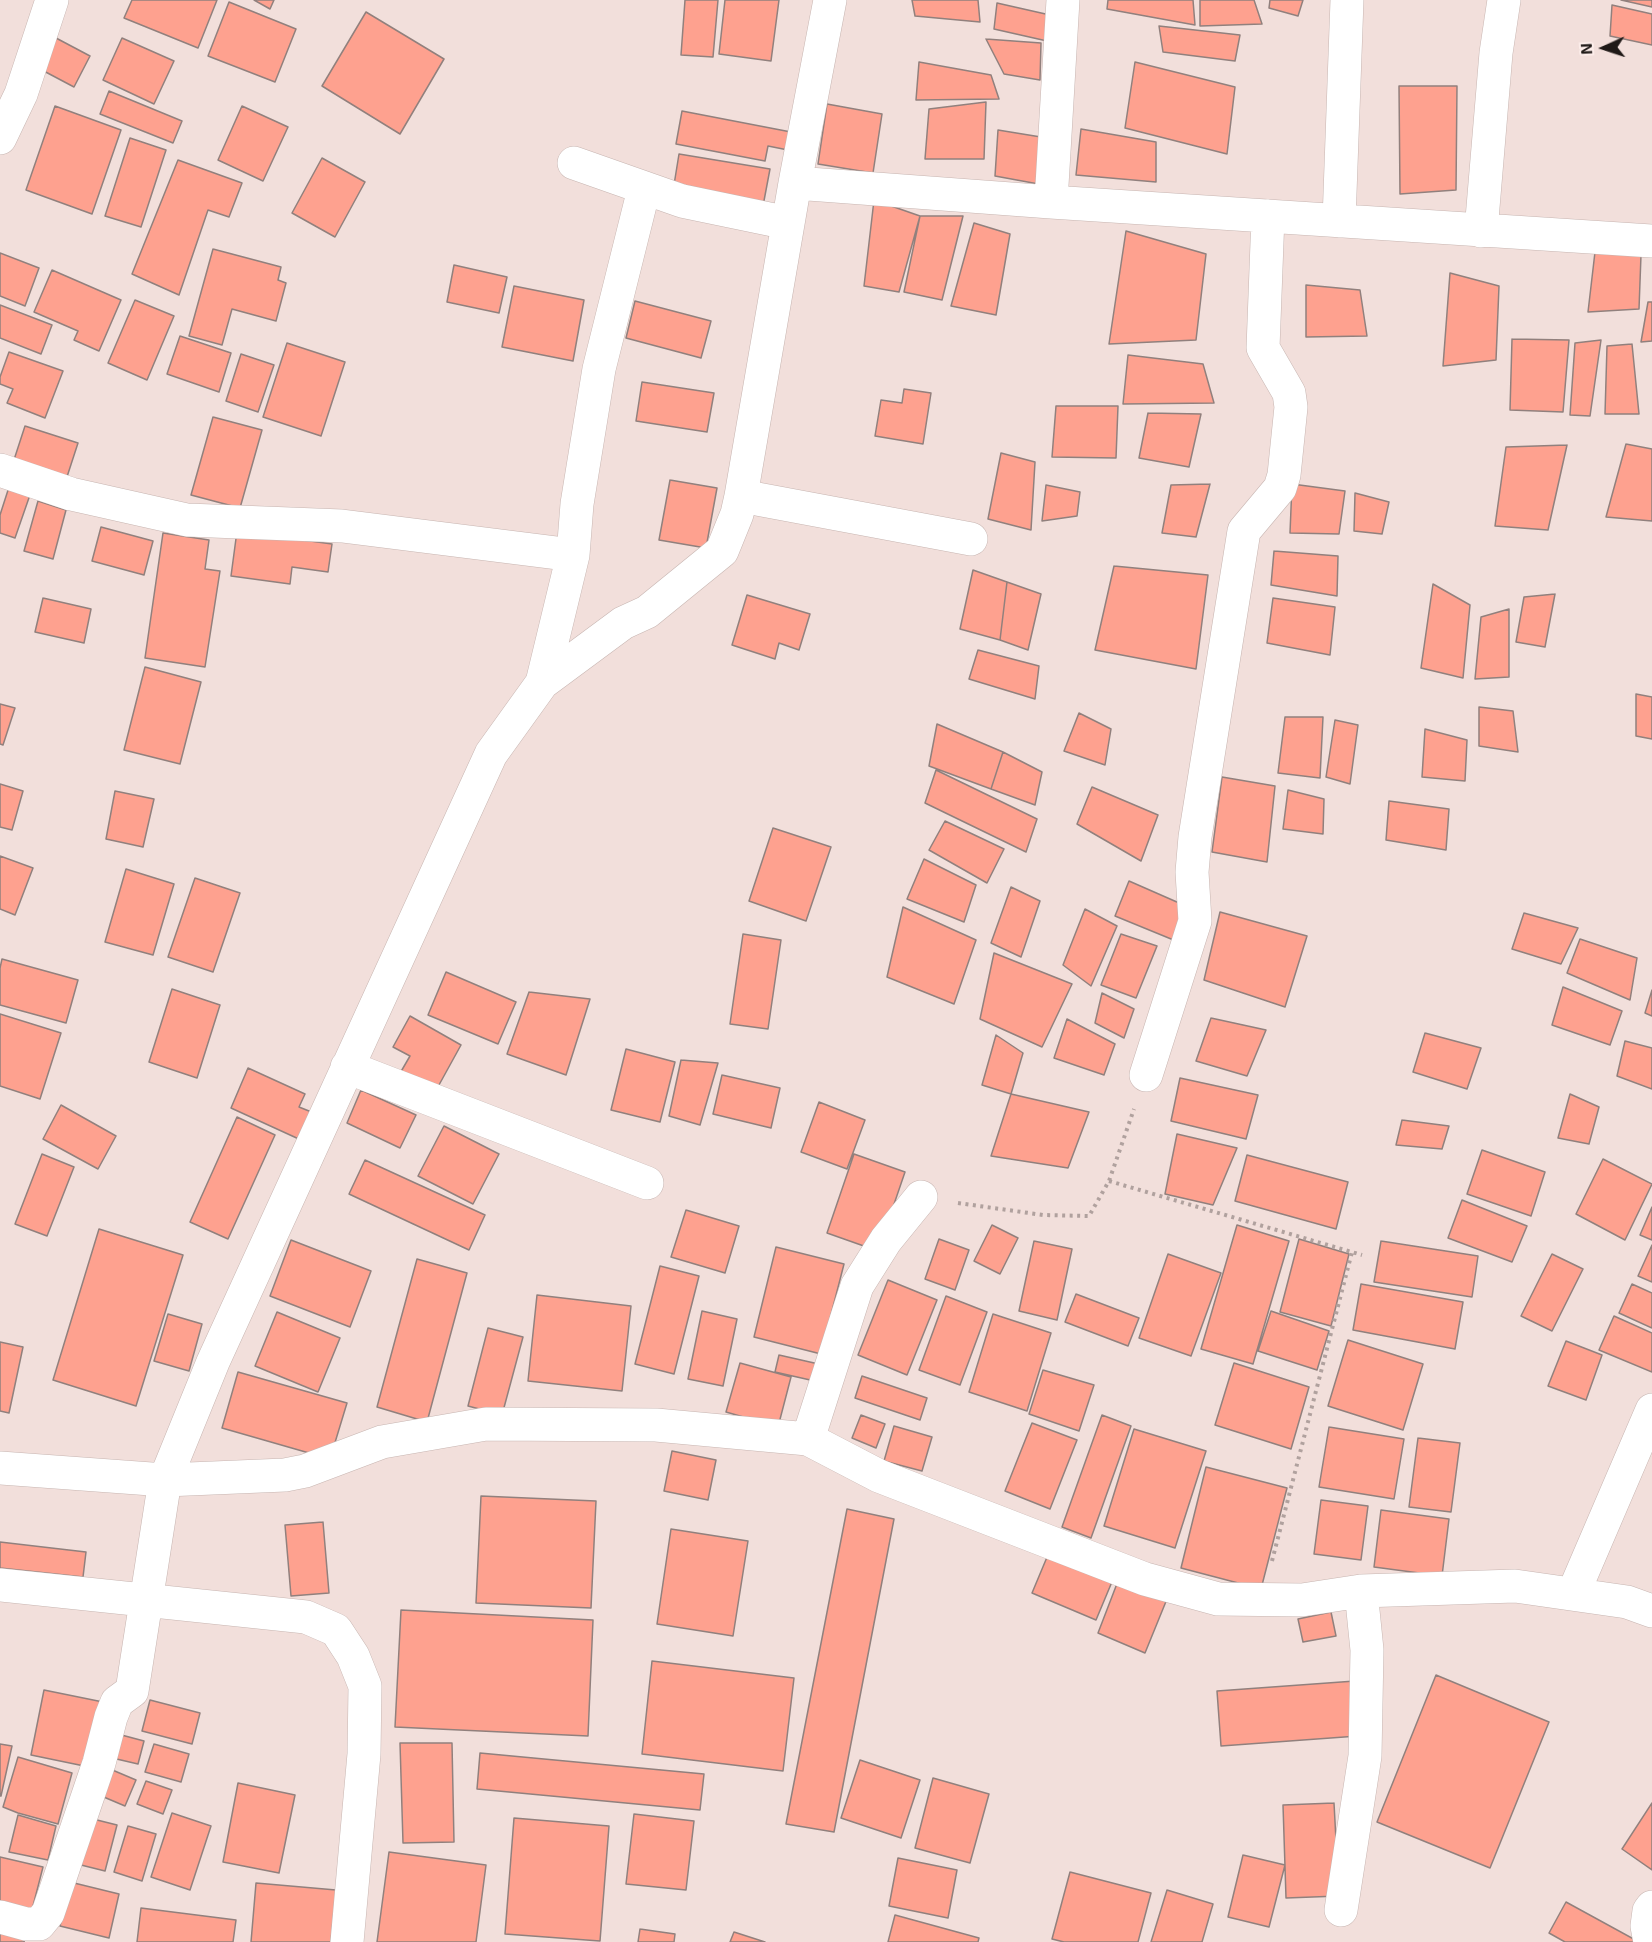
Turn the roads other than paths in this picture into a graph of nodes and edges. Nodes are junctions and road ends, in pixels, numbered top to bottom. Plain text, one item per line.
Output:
1 (52, 0) edge
2 (830, 0) edge
3 (1063, 0) edge
4 (1347, 0) edge
5 (1504, 0) edge
6 (0, 138) edge
7 (574, 163) dead end
8 (795, 183) junction
9 (644, 189) junction
10 (1051, 202) junction
11 (1268, 216) junction
12 (1338, 221) junction
13 (788, 223) junction
14 (1481, 231) junction
15 (1652, 241) edge
16 (0, 470) edge
17 (741, 496) junction
18 (971, 539) dead end
19 (573, 555) junction
20 (542, 683) junction
21 (347, 1067) junction
22 (1146, 1075) road end
23 (647, 1183) dead end
24 (921, 1197) road end
25 (1652, 1410) edge
26 (807, 1439) junction
27 (0, 1468) edge
28 (165, 1480) junction
29 (0, 1585) edge
30 (1573, 1594) junction
31 (1362, 1600) junction
32 (145, 1601) junction
33 (1652, 1611) edge
34 (1652, 1907) edge
35 (1341, 1910) dead end
36 (0, 1917) edge
37 (347, 1942) edge
38 (1650, 1942) edge

1 - 6 street
2 - 8 street
3 - 10 street
4 - 12 street
5 - 14 street
7 - 9 street
8 - 10 street
8 - 13 street
9 - 13 street
9 - 19 street
10 - 11 street
11 - 12 street
11 - 22 street
12 - 14 street
13 - 17 street
14 - 15 street
16 - 19 street
17 - 18 street
17 - 20 street
19 - 20 street
20 - 21 street
21 - 23 street
21 - 28 street
24 - 26 street
25 - 30 street
26 - 28 street
26 - 31 street
27 - 28 street
28 - 32 street
29 - 32 street
30 - 31 street
30 - 33 street
31 - 35 street
32 - 36 street
32 - 37 street
34 - 38 street

